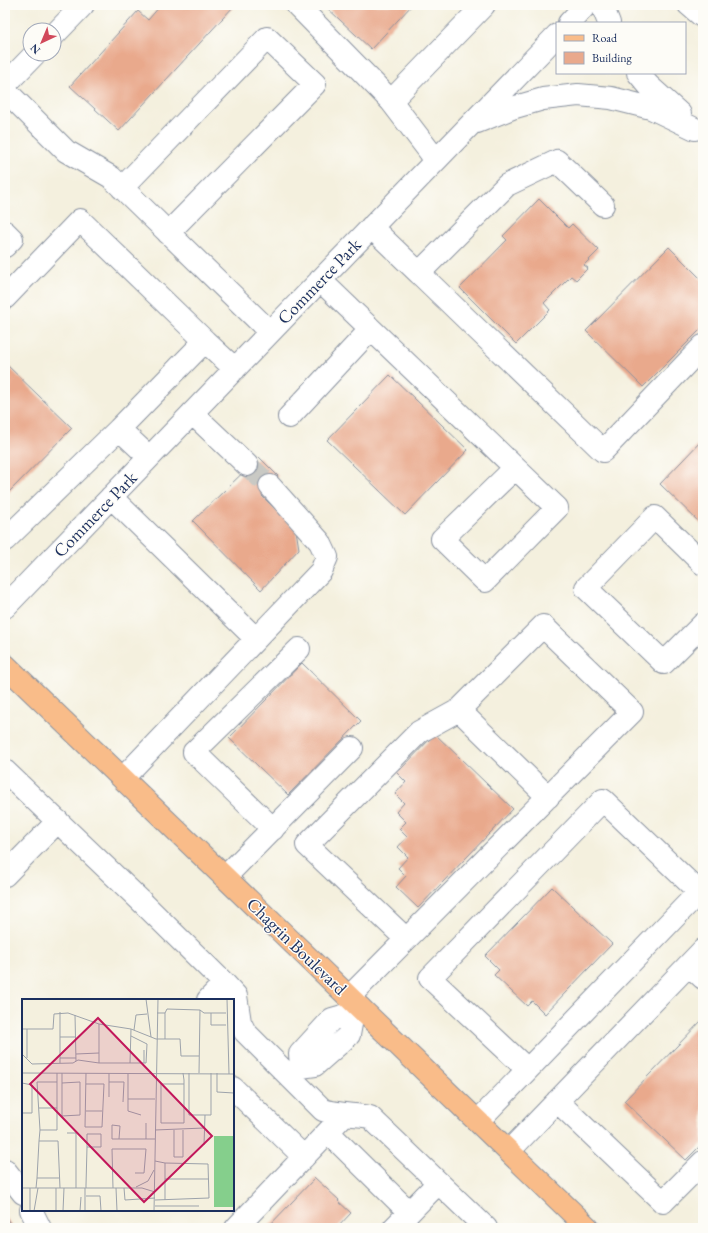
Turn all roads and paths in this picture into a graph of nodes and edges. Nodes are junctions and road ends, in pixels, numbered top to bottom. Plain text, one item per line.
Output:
1 (83, 5) edge
2 (297, 5) edge
3 (586, 5) edge
4 (602, 5) edge
5 (689, 5) edge
6 (476, 8) edge
7 (703, 17) edge
8 (569, 22) edge
9 (610, 22) edge
10 (62, 27) edge
11 (556, 36) edge
12 (27, 62) edge
13 (639, 74) edge
14 (5, 85) edge
15 (5, 90) edge
16 (391, 101) junction
17 (470, 124) junction
18 (699, 133) edge
19 (436, 160) junction
20 (122, 188) junction
21 (603, 205) dead end
22 (371, 227) junction
23 (5, 232) edge
24 (168, 233) junction
25 (5, 246) edge
26 (419, 273) junction
27 (320, 280) junction
28 (5, 298) edge
29 (371, 329) junction
30 (270, 332) junction
31 (205, 341) junction
32 (703, 346) edge
33 (235, 369) junction
34 (192, 412) junction
35 (289, 417) dead end
36 (119, 429) junction
37 (149, 458) junction
38 (247, 465) tunnel mouth
39 (515, 468) junction
40 (270, 486) tunnel mouth
41 (111, 497) junction
42 (5, 540) edge
43 (703, 564) edge
44 (5, 607) edge
45 (703, 624) edge
46 (256, 638) junction
47 (299, 649) dead end
48 (5, 665) edge
49 (459, 710) junction
50 (352, 748) dead end
51 (5, 771) edge
52 (123, 778) junction
53 (548, 797) junction
54 (58, 821) junction
55 (273, 829) junction
56 (5, 875) edge
57 (225, 878) junction
58 (406, 939) junction
59 (698, 964) edge
60 (224, 983) junction
61 (209, 999) edge
62 (354, 1006) junction
63 (527, 1070) junction
64 (296, 1073) junction
65 (234, 1089) edge
66 (557, 1101) junction
67 (344, 1115) junction
68 (478, 1121) junction
69 (328, 1132) junction
70 (509, 1151) junction
71 (304, 1157) junction
72 (703, 1162) edge
73 (5, 1170) edge
74 (438, 1183) junction
75 (22, 1192) edge
76 (32, 1211) edge
77 (409, 1212) junction
78 (40, 1228) edge
79 (236, 1228) edge
80 (394, 1228) edge
81 (486, 1228) edge
82 (588, 1228) edge

1 - 10 street
2 - 16 street
3 - 8 street
4 - 9 street
5 - 7 street
6 - 16 street
11 - 17 street
12 - 14 street
13 - 18 street, Commerce Park
15 - 20 street
16 - 19 street
17 - 18 street, Commerce Park
17 - 19 street, Commerce Park
19 - 22 street, Commerce Park
20 - 24 street
20 - 24 street
21 - 26 street
22 - 26 street
22 - 27 street, Commerce Park
23 - 25 street
24 - 30 street
26 - 32 street
27 - 29 street
27 - 30 street, Commerce Park
28 - 31 street
29 - 35 street
29 - 39 street
30 - 33 street, Commerce Park
31 - 33 street
31 - 36 street
33 - 34 street, Commerce Park
34 - 37 street, Commerce Park
34 - 38 street
36 - 37 street
36 - 42 street
37 - 41 street, Commerce Park
39 - 39 street
40 - 46 street
41 - 44 street, Commerce Park
41 - 46 street
43 - 45 street
46 - 52 street
47 - 55 street
48 - 52 main road, Chagrin Boulevard
49 - 53 street
49 - 53 street
49 - 58 street
50 - 55 street
51 - 54 street
52 - 57 main road, Chagrin Boulevard
53 - 58 street
54 - 56 street
54 - 60 street
55 - 57 street
57 - 62 main road, Chagrin Boulevard
58 - 62 street
59 - 66 street
60 - 61 street
60 - 64 street
62 - 64 street
62 - 68 main road, Chagrin Boulevard
63 - 63 street
63 - 68 street
64 - 67 street
65 - 71 street
66 - 70 street
66 - 72 street
67 - 69 street
67 - 74 street
68 - 70 main road, Chagrin Boulevard
69 - 71 street
69 - 77 street
70 - 82 main road, Chagrin Boulevard
71 - 79 street
73 - 75 street
74 - 77 street
74 - 81 street
76 - 78 street
77 - 80 street

